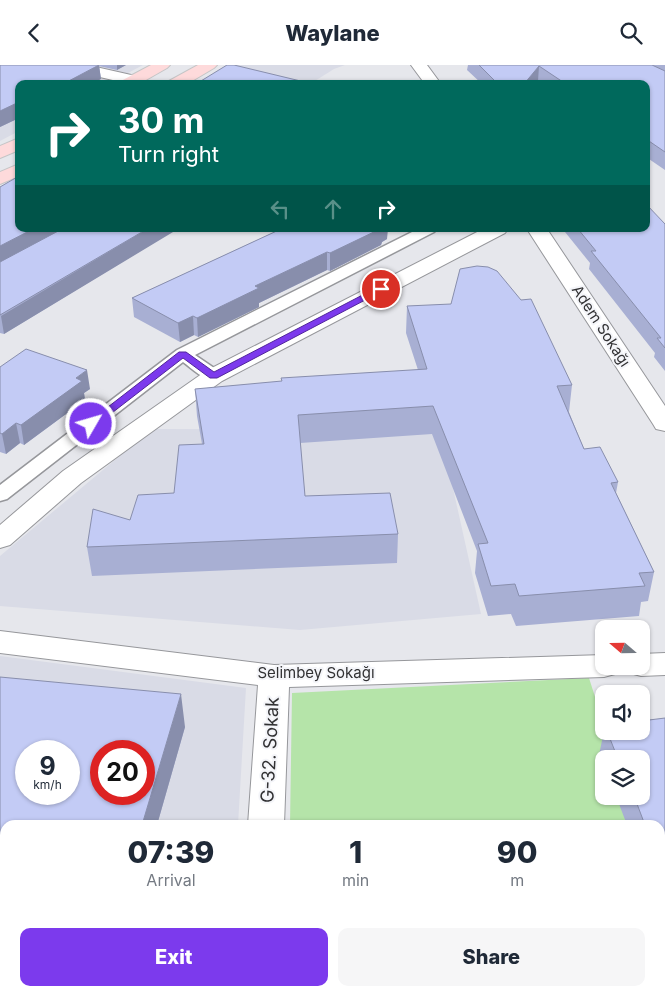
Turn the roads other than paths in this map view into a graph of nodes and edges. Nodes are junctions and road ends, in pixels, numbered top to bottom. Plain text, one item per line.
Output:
1 (66, 65) edge
2 (162, 65) edge
3 (209, 65) edge
4 (419, 65) edge
5 (122, 80) edge
6 (134, 80) edge
7 (181, 80) edge
8 (430, 80) edge
9 (15, 145) edge
10 (0, 153) edge
11 (15, 171) edge
12 (0, 179) edge
13 (423, 232) edge
14 (492, 232) edge
15 (539, 232) edge
16 (183, 354) junction
17 (214, 376) junction
18 (665, 423) edge
19 (0, 495) edge
20 (0, 539) edge
21 (0, 642) edge
22 (665, 664) edge
23 (650, 665) edge
24 (595, 666) edge
25 (274, 676) junction
26 (266, 820) edge

1 - 5 street
2 - 6 main road
3 - 7 main road
4 - 8 street
9 - 10 main road
11 - 12 main road
13 - 16 lane
14 - 17 street
15 - 18 street, Adem Sokağı
16 - 17 lane
16 - 19 lane
17 - 20 street
21 - 25 street, Selimbey Sokağı
22 - 23 street
24 - 25 street, Selimbey Sokağı
25 - 26 street, G-32. Sokak

